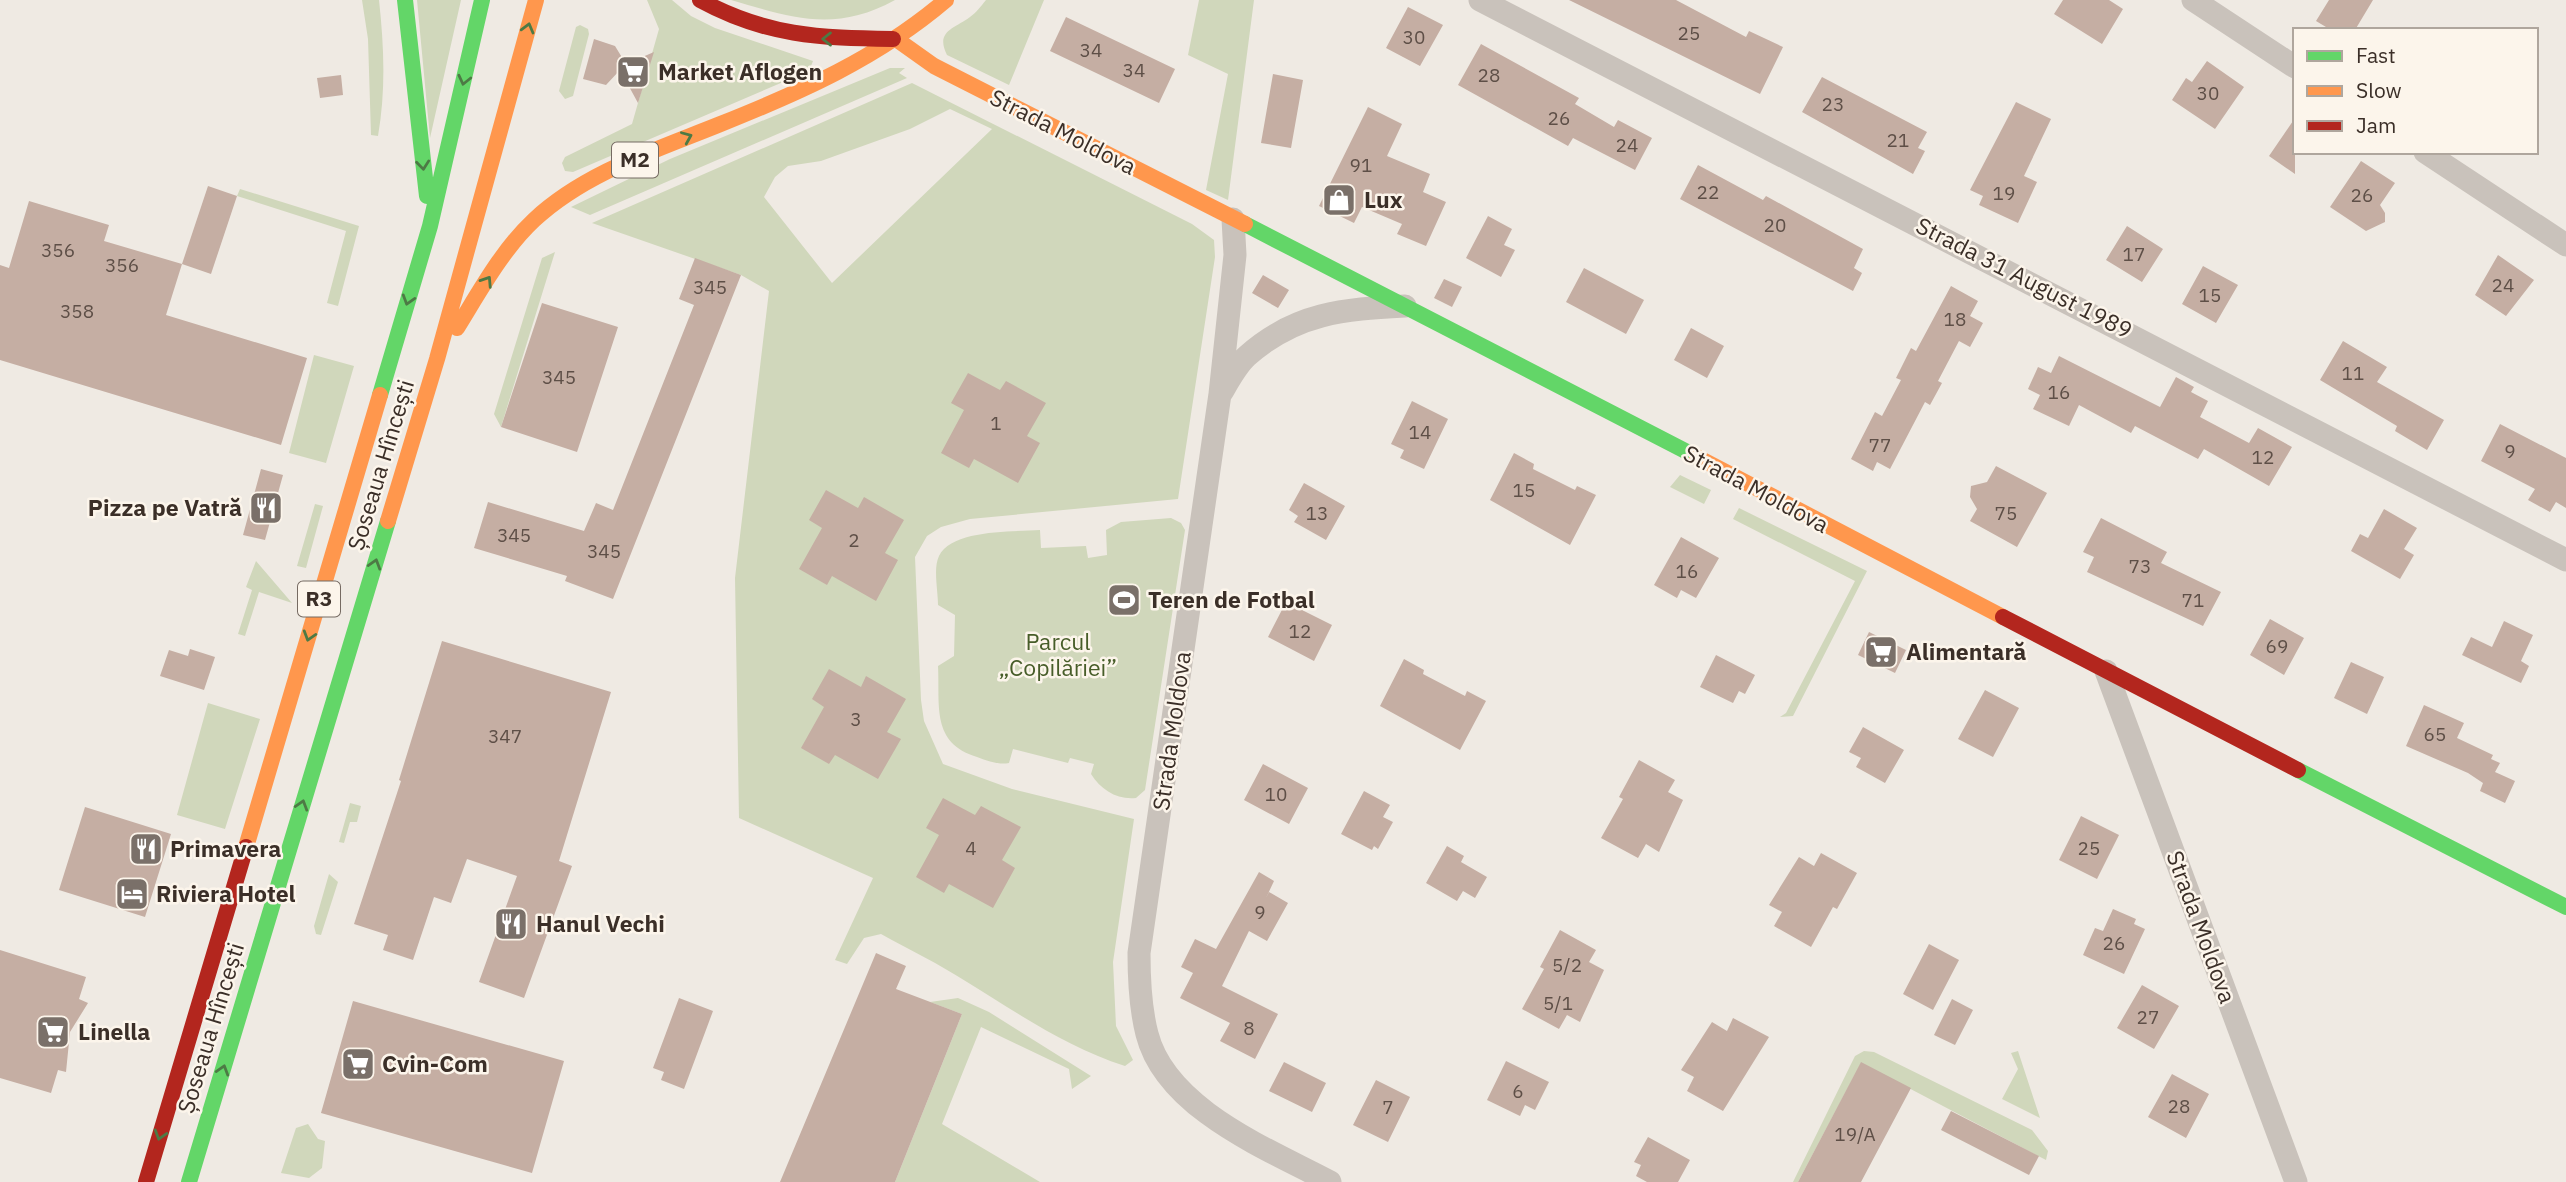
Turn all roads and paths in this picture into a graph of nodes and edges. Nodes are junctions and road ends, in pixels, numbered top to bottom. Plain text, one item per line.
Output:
1 (405, 0) edge
2 (482, 0) edge
3 (536, 0) edge
4 (700, 0) edge
5 (946, 0) edge
6 (1479, 0) edge
7 (2193, 0) edge
8 (896, 39) junction
9 (2293, 65) edge
10 (2428, 154) edge
11 (1233, 219) junction
12 (430, 226) junction
13 (2566, 245) edge
14 (1407, 306) junction
15 (437, 359) junction
16 (1220, 394) junction
17 (2566, 560) edge
18 (2106, 671) junction
19 (2566, 907) edge
20 (146, 1182) edge
21 (189, 1182) edge
22 (1330, 1182) edge
23 (2296, 1182) edge

1 -> 12 main road
2 -> 12 main road, Șoseaua Hîncești / R3
15 -> 3 main road, Șoseaua Hîncești / R3
8 -> 4 main road
5 - 8 main road, M2
6 - 17 street, Strada 31 August 1989
7 - 9 street
8 - 11 main road, Strada Moldova
15 -> 8 main road, M2
10 - 13 street
11 - 14 main road, Strada Moldova
11 - 16 street, Strada Moldova
12 -> 20 main road, Șoseaua Hîncești / R3
14 - 16 street, Strada Moldova
14 - 18 main road, Strada Moldova
21 -> 15 main road, Șoseaua Hîncești / R3
16 - 22 street, Strada Moldova
18 - 19 main road, Strada Moldova
18 - 23 street, Strada Moldova

